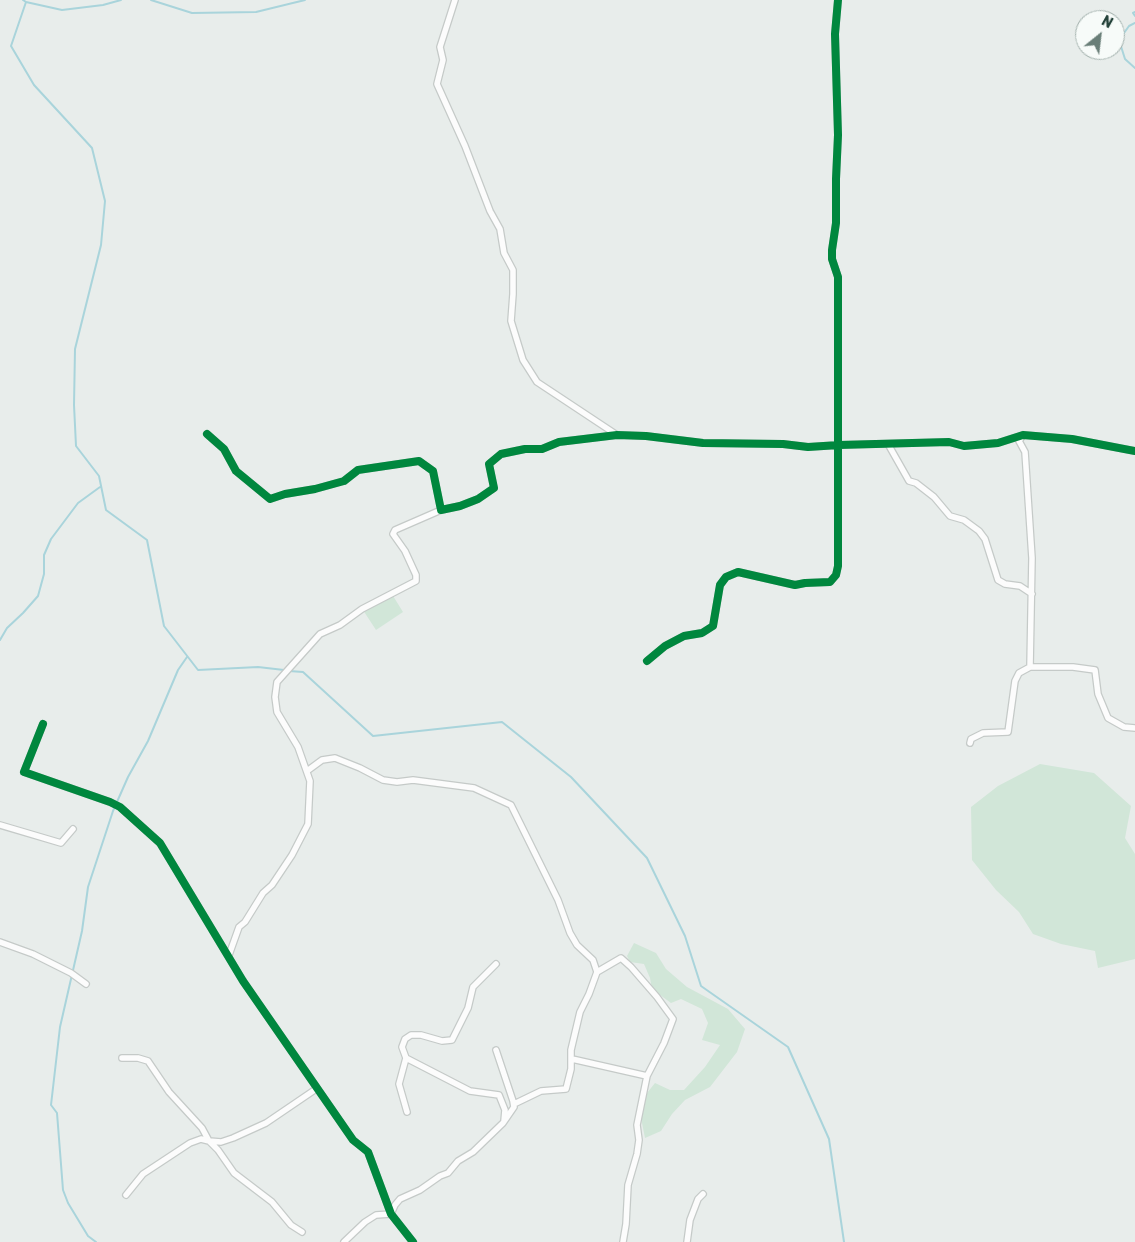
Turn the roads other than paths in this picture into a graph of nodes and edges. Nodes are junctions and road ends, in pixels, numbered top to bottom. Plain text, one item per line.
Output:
1 (455, 0) edge
2 (838, 0) edge
3 (207, 434) dead end
4 (616, 434) junction
5 (1023, 435) junction
6 (888, 444) junction
7 (838, 445) junction
8 (1135, 451) edge
9 (441, 510) junction
10 (1032, 594) junction
11 (647, 661) dead end
12 (1030, 667) junction
13 (42, 724) dead end
14 (1135, 728) edge
15 (970, 743) dead end
16 (306, 771) junction
17 (0, 825) edge
18 (73, 829) dead end
19 (0, 942) edge
20 (228, 955) junction
21 (496, 964) dead end
22 (597, 972) junction
23 (86, 984) dead end
24 (496, 1050) dead end
25 (122, 1058) dead end
26 (406, 1058) junction
27 (572, 1058) junction
28 (647, 1076) junction
29 (316, 1089) junction
30 (514, 1104) junction
31 (407, 1112) dead end
32 (504, 1123) junction
33 (209, 1141) junction
34 (703, 1194) dead end
35 (126, 1195) dead end
36 (391, 1214) junction
37 (302, 1232) dead end
38 (344, 1242) edge
39 (413, 1242) edge
40 (623, 1242) edge
41 (687, 1242) edge

1 - 4 street
2 - 7 street
3 - 9 street
4 - 7 street
4 - 9 street
5 - 6 street
5 - 8 street
5 - 10 street
6 - 7 street
6 - 10 street
7 - 11 street
9 - 16 street
10 - 12 street
12 - 14 street
12 - 15 street
13 - 20 street
16 - 20 street
16 - 22 street
17 - 18 street
19 - 23 street
20 - 29 street
21 - 26 street
22 - 27 street
22 - 28 street
24 - 30 street
25 - 33 street
26 - 31 street
26 - 32 street
27 - 28 street
27 - 30 street
28 - 40 street
29 - 33 street
29 - 36 street
30 - 32 street
32 - 36 street
33 - 35 street
33 - 37 street
34 - 41 street
36 - 38 street
36 - 39 street

